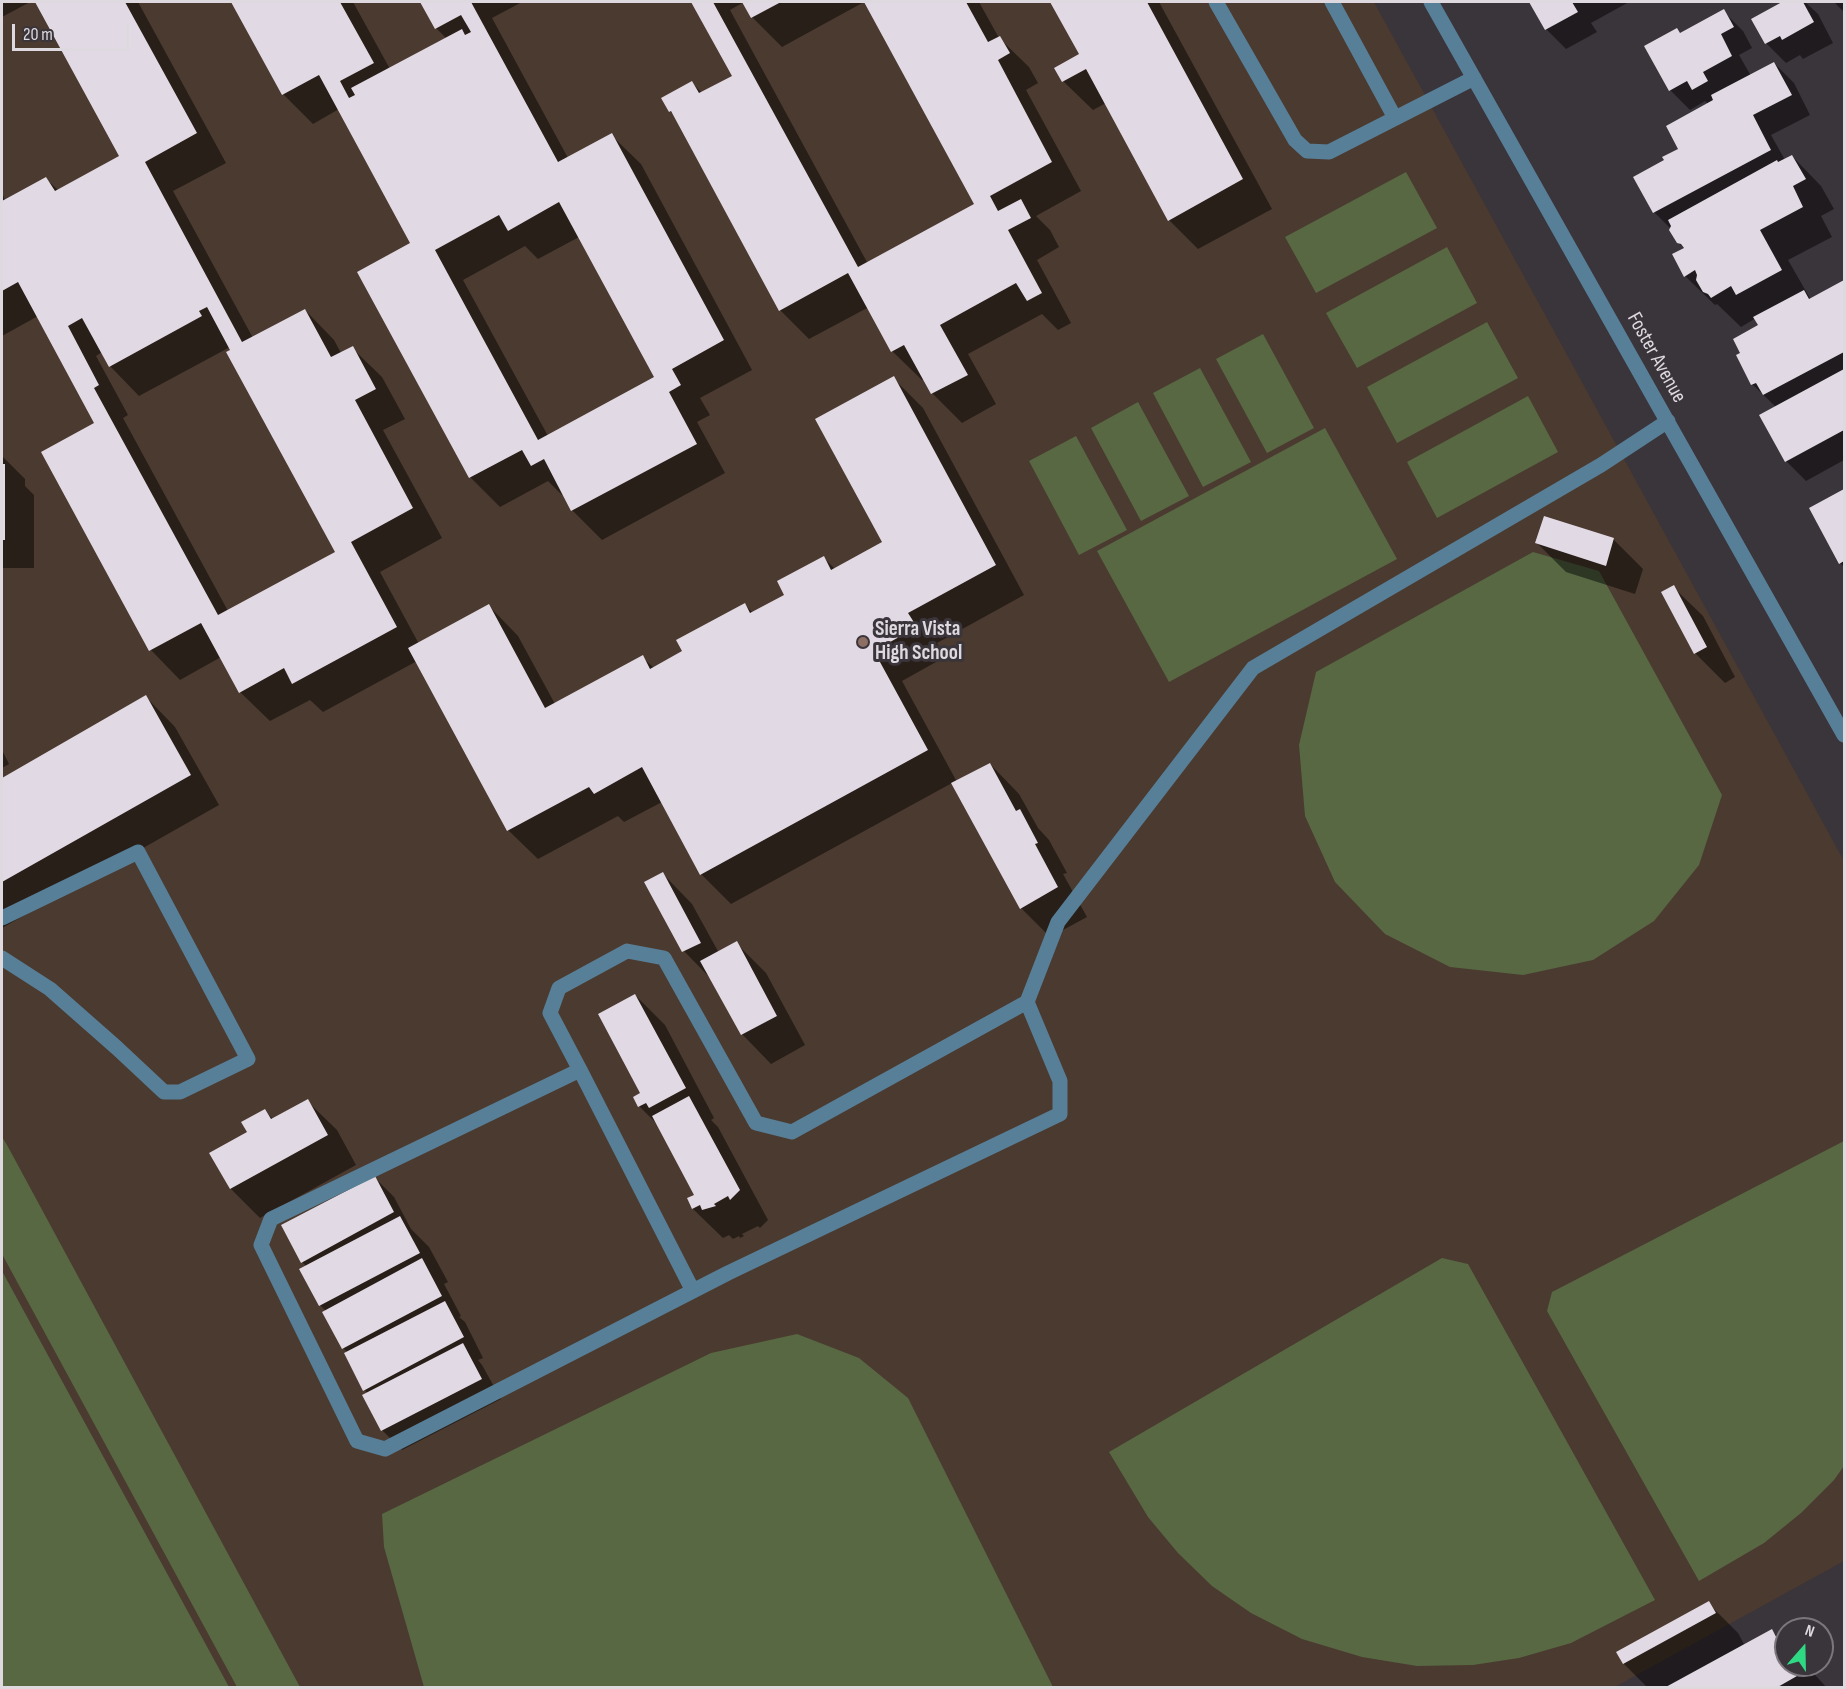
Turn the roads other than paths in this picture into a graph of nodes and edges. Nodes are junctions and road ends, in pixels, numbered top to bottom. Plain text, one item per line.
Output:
1 (1216, 2) edge
2 (1332, 2) edge
3 (1431, 2) edge
4 (1474, 78) junction
5 (1395, 118) junction
6 (1668, 421) junction
7 (1845, 735) edge
8 (2, 918) edge
9 (2, 958) edge
10 (1027, 1002) junction
11 (580, 1070) junction
12 (693, 1291) junction

1 - 5 street
2 - 5 street
3 - 4 street, Foster Avenue
4 - 5 street
4 - 6 street, Foster Avenue
6 - 7 street, Foster Avenue
6 - 10 street
8 - 9 street
10 - 11 street
10 - 12 street
11 - 12 street
11 - 12 street

